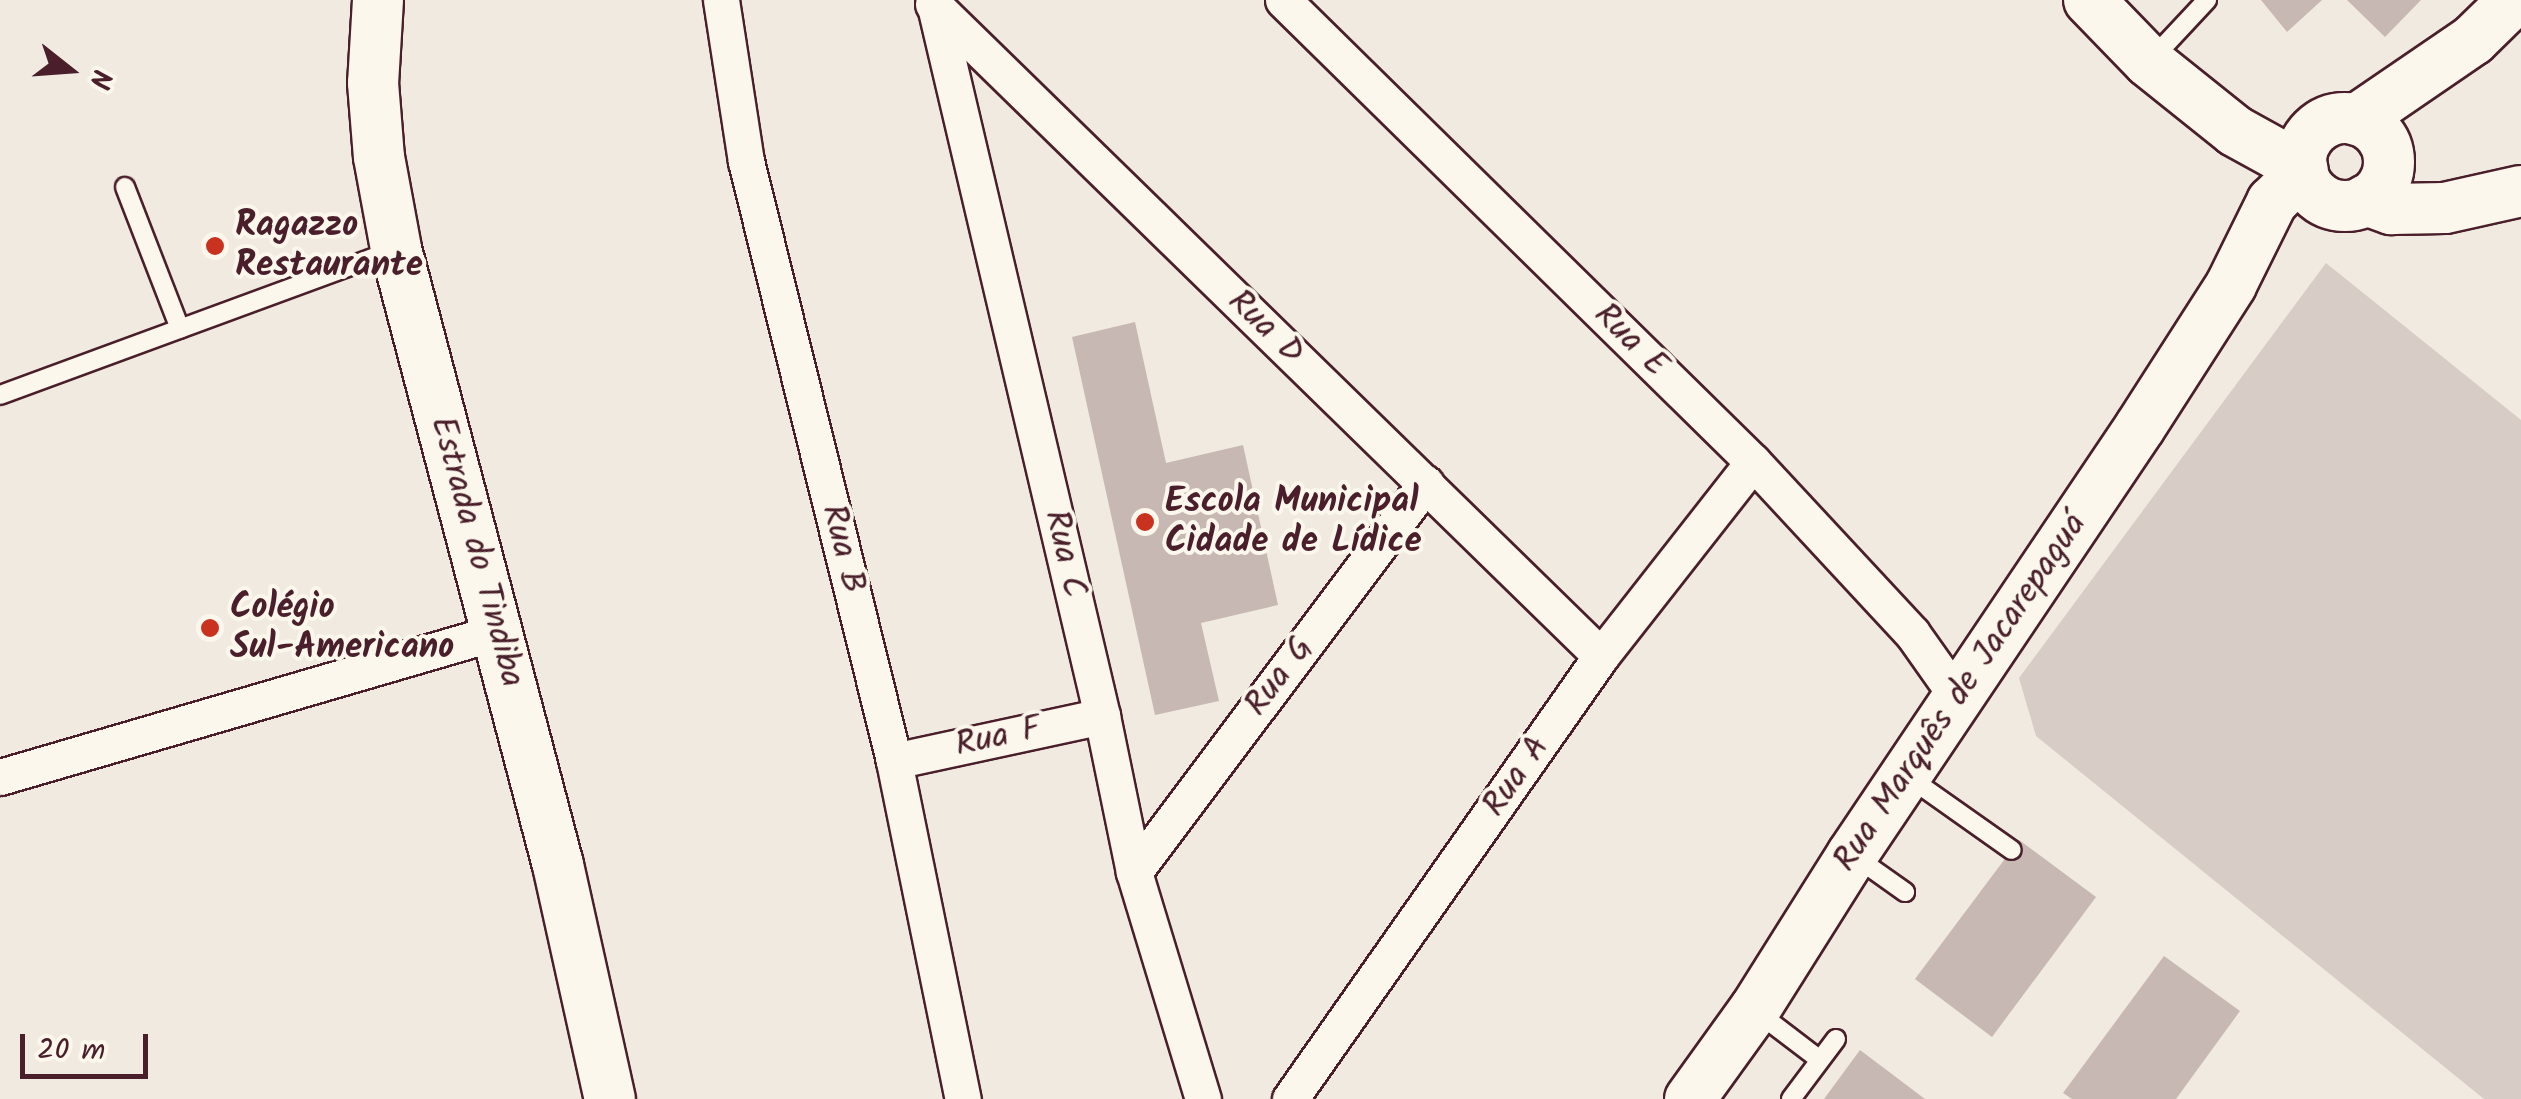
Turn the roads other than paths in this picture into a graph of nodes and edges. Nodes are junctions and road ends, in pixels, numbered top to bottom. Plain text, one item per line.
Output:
1 (378, 0) edge
2 (721, 0) edge
3 (1283, 0) edge
4 (2089, 0) edge
5 (2207, 0) edge
6 (2514, 0) edge
7 (932, 3) edge
8 (2149, 62) junction
9 (2346, 162) junction
10 (125, 187) dead end
11 (2508, 192) edge
12 (396, 249) junction
13 (180, 329) junction
14 (0, 395) edge
15 (1753, 462) junction
16 (1426, 483) junction
17 (497, 632) junction
18 (1602, 656) junction
19 (1958, 698) junction
20 (1102, 716) junction
21 (894, 761) junction
22 (1906, 776) junction
23 (0, 777) edge
24 (2012, 850) dead end
25 (1852, 855) junction
26 (1134, 872) junction
27 (1905, 892) dead end
28 (1754, 1009) junction
29 (1836, 1039) dead end
30 (1820, 1060) junction
31 (610, 1099) edge
32 (963, 1099) edge
33 (1203, 1099) edge
34 (1290, 1099) edge
35 (1690, 1099) edge
36 (1791, 1099) edge

1 - 12 street, Estrada do Tindiba
2 - 21 street, Rua B
3 - 15 street, Rua E
4 - 8 street
5 - 8 lane
6 - 9 street, Rua Marquês de Jacarepaguá
7 - 16 street, Rua D
7 - 20 street, Rua C
8 - 9 street
9 - 11 street
9 - 19 street, Rua Marquês de Jacarepaguá
10 - 13 lane
12 - 13 lane
12 - 17 street, Estrada do Tindiba
13 - 14 lane
15 - 18 street, Rua A
15 - 19 street, Rua E
16 - 18 street, Rua D
16 - 26 street, Rua G
17 - 23 street
17 - 31 street, Estrada do Tindiba
18 - 34 street, Rua A
19 - 22 street, Rua Marquês de Jacarepaguá
20 - 21 street, Rua F
20 - 26 street, Rua C
21 - 32 street, Rua B
22 - 24 lane
22 - 25 street, Rua Marquês de Jacarepaguá
25 - 27 lane
25 - 28 street, Rua Marquês de Jacarepaguá
26 - 33 street, Rua C
28 - 30 lane
28 - 35 street, Rua Marquês de Jacarepaguá
29 - 30 lane
30 - 36 lane

